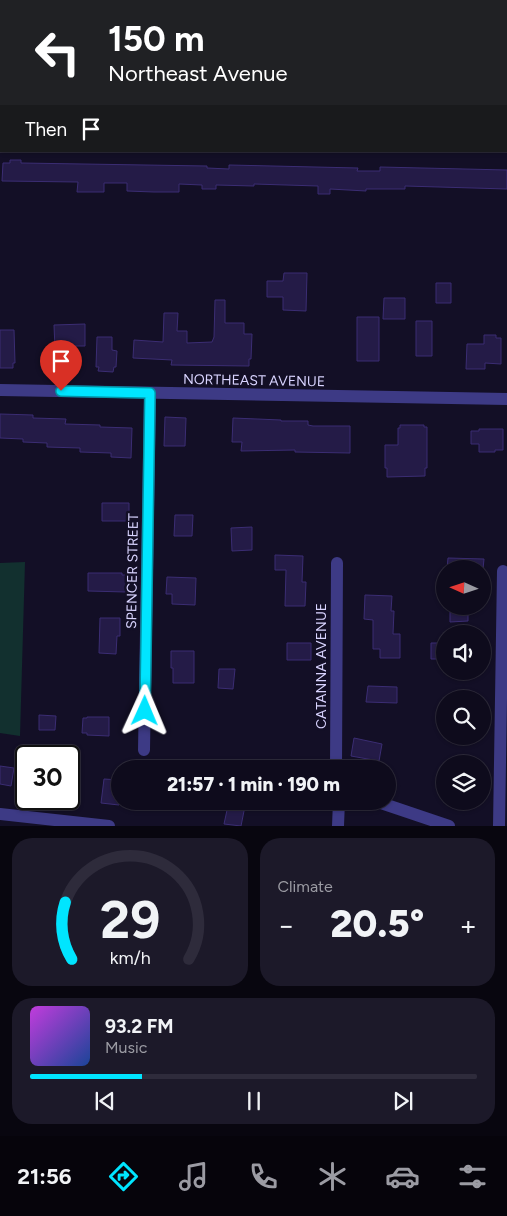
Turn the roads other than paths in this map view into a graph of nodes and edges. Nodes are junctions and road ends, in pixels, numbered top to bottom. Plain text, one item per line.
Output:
1 (0, 390) edge
2 (150, 393) junction
3 (507, 399) edge
4 (337, 563) dead end
5 (503, 571) dead end
6 (144, 750) dead end
7 (336, 760) edge
8 (396, 808) edge
9 (339, 810) edge
10 (0, 814) edge
11 (109, 826) edge
12 (338, 826) edge
13 (449, 826) edge
14 (499, 826) edge

1 - 2 street, NORTHEAST AVENUE
2 - 3 street, NORTHEAST AVENUE
2 - 6 street, SPENCER STREET
4 - 7 street, CATANNA AVENUE
5 - 14 street
8 - 13 street
9 - 12 street
10 - 11 street

